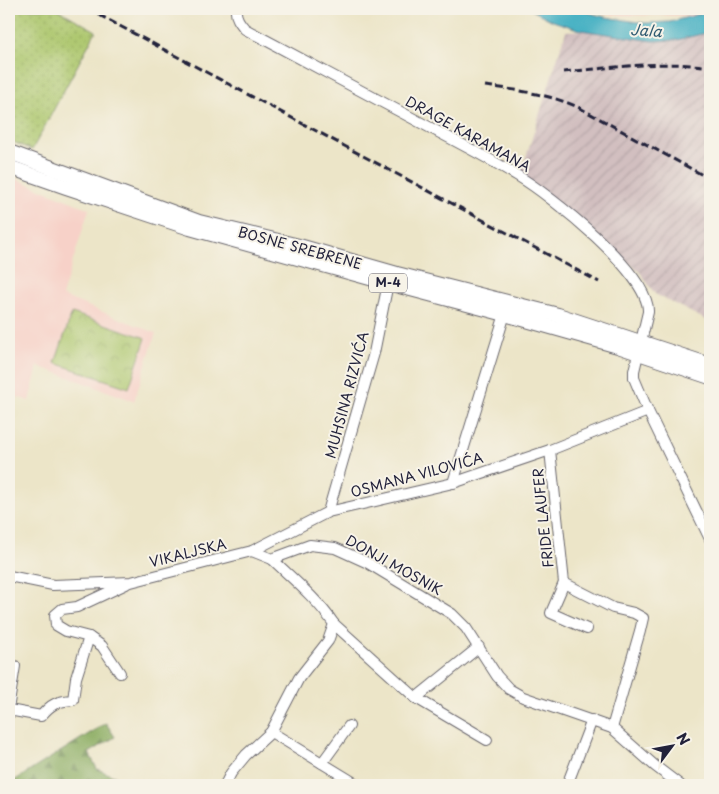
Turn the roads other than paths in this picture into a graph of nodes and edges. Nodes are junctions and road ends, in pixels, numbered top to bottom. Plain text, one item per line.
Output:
1 (236, 9) edge
2 (9, 152) edge
3 (9, 167) edge
4 (388, 284) junction
5 (505, 314) junction
6 (640, 348) junction
7 (710, 365) edge
8 (710, 377) edge
9 (648, 411) junction
10 (550, 450) junction
11 (453, 483) junction
12 (328, 512) junction
13 (710, 514) edge
14 (699, 516) junction
15 (710, 539) edge
16 (252, 551) junction
17 (272, 559) junction
18 (9, 576) edge
19 (131, 582) junction
20 (564, 584) junction
21 (334, 624) junction
22 (587, 630) dead end
23 (88, 637) junction
24 (479, 647) junction
25 (15, 666) dead end
26 (120, 673) dead end
27 (416, 698) junction
28 (9, 703) edge
29 (9, 710) edge
30 (592, 720) junction
31 (349, 726) dead end
32 (612, 728) junction
33 (271, 732) junction
34 (487, 740) dead end
35 (322, 763) junction
36 (225, 785) edge
37 (358, 785) edge
38 (567, 785) edge
39 (680, 785) edge

1 - 6 street, DRAGE KARAMANA
2 - 6 main road, BOSNE SREBRENE / M-4
3 - 4 main road, BOSNE SREBRENE / M-4
4 - 5 main road, BOSNE SREBRENE / M-4
4 - 12 street, MUHSINA RIZVIĆA
5 - 6 main road, BOSNE SREBRENE / M-4
5 - 11 street
6 - 7 main road, BOSNE SREBRENE / M-4
6 - 8 main road, BOSNE SREBRENE / M-4
6 - 9 street, DRAGE KARAMANA
9 - 10 street, OSMANA VILOVIĆA
9 - 14 street, DRAGE KARAMANA
10 - 11 street, OSMANA VILOVIĆA
10 - 20 street, FRIDE LAUFER
11 - 12 street, OSMANA VILOVIĆA
12 - 16 street, OSMANA VILOVIĆA
13 - 14 street
14 - 15 street, DRAGE KARAMANA
16 - 17 street
16 - 19 street, VIKALJSKA
17 - 21 street
17 - 24 street, DONJI MOSNIK
18 - 19 street, VIKALJSKA
19 - 23 street, VIKALJSKA
20 - 22 street, FRIDE LAUFER
20 - 32 street, FRIDE LAUFER
21 - 27 street
21 - 33 street
23 - 26 street, VIKALJSKA
23 - 29 street
24 - 27 street
24 - 30 street, DONJI MOSNIK
25 - 28 street
27 - 34 street
30 - 32 street, DONJI MOSNIK
30 - 38 street
31 - 35 street
32 - 39 street, DONJI MOSNIK
33 - 35 street
33 - 36 street
35 - 37 street

